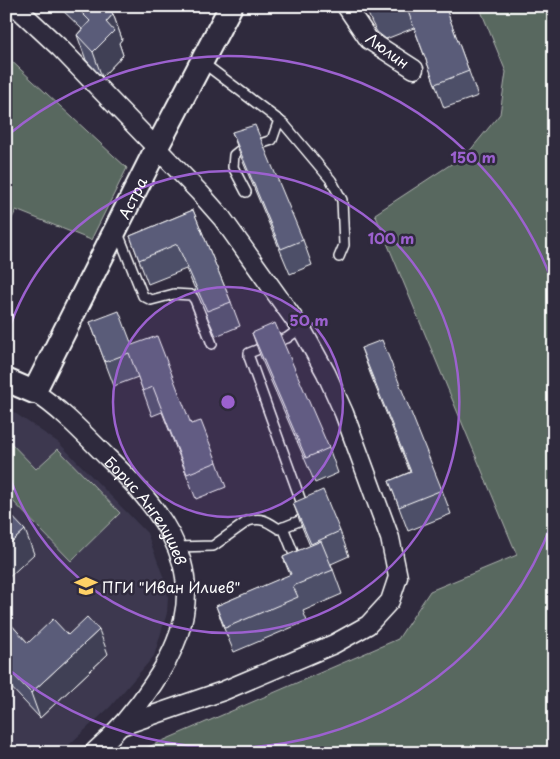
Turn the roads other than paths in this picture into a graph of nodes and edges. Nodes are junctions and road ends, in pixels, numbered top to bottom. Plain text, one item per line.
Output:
1 (15, 6) edge
2 (231, 6) edge
3 (346, 6) edge
4 (202, 62) junction
5 (414, 69) dead end
6 (279, 120) junction
7 (157, 148) junction
8 (246, 192) dead end
9 (116, 228) junction
10 (339, 257) dead end
11 (301, 328) junction
12 (212, 344) dead end
13 (6, 380) edge
14 (34, 392) junction
15 (284, 527) junction
16 (176, 547) junction
17 (298, 564) edge
18 (121, 726) junction
19 (94, 753) edge

1 - 7 street
2 - 4 street, Астра
3 - 5 street, Люлин
4 - 6 lane
4 - 7 street, Астра
6 - 8 lane
6 - 10 lane
7 - 9 street, Астра
7 - 11 street
9 - 12 lane
9 - 14 street, Астра
11 - 15 lane
11 - 18 street
13 - 14 street, Борис Ангелушев
14 - 16 street, Борис Ангелушев
15 - 16 lane
15 - 17 lane
16 - 18 street, Борис Ангелушев
18 - 19 street, Борис Ангелушев

